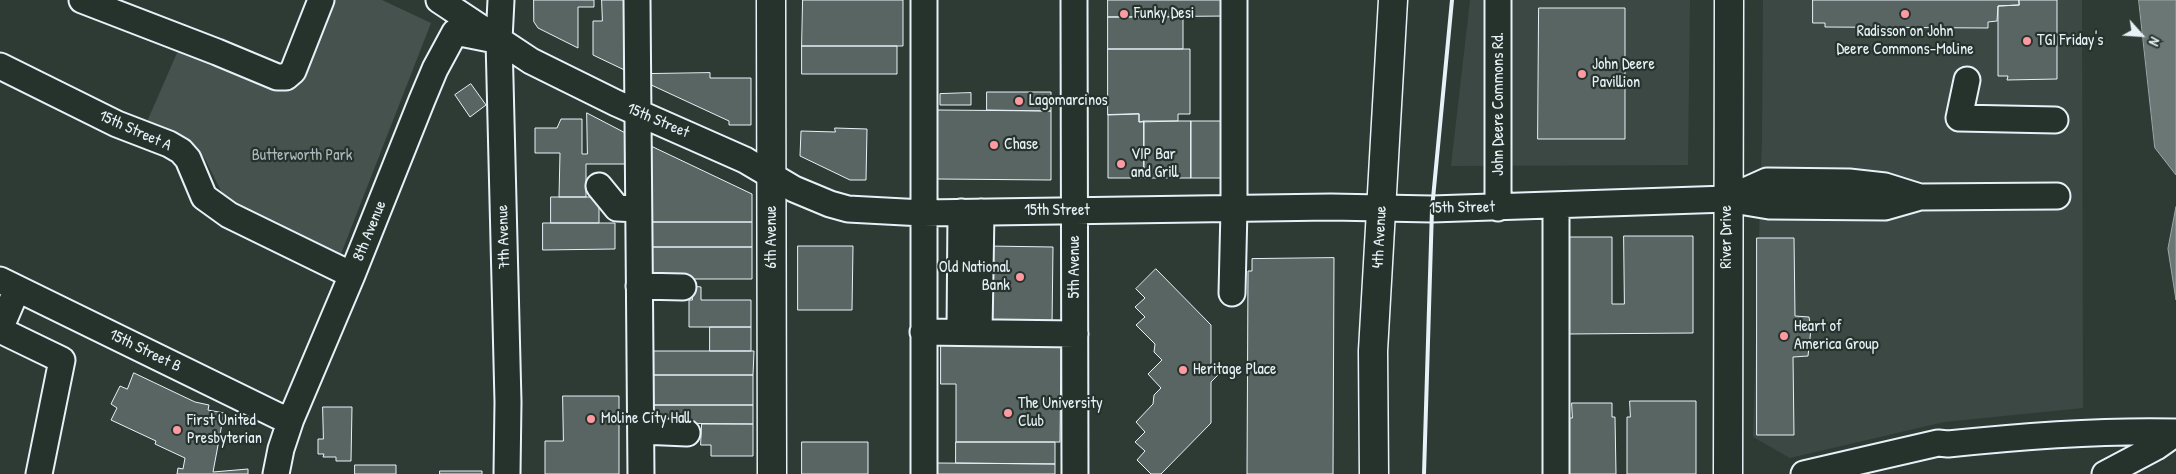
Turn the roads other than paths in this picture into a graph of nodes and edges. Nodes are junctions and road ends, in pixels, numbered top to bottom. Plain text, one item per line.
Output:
1 (82, 0) edge
2 (321, 0) edge
3 (439, 0) edge
4 (501, 0) edge
5 (637, 0) edge
6 (771, 0) edge
7 (924, 0) edge
8 (1074, 0) edge
9 (1234, 0) edge
10 (1393, 0) edge
11 (1498, 0) edge
12 (1728, 0) edge
13 (500, 40) junction
14 (0, 66) edge
15 (1967, 80) dead end
16 (636, 111) junction
17 (2056, 120) dead end
18 (773, 176) junction
19 (600, 186) dead end
20 (2057, 196) dead end
21 (1727, 199) junction
22 (1556, 205) junction
23 (1498, 208) junction
24 (638, 209) junction
25 (1234, 209) junction
26 (1382, 209) junction
27 (966, 212) junction
28 (1075, 212) junction
29 (923, 213) junction
30 (352, 275) junction
31 (9, 285) edge
32 (639, 286) junction
33 (683, 287) dead end
34 (1232, 294) dead end
35 (0, 330) edge
36 (923, 332) junction
37 (964, 332) junction
38 (1075, 334) junction
39 (296, 409) junction
40 (641, 431) junction
41 (688, 433) dead end
42 (2176, 433) edge
43 (39, 474) edge
44 (276, 474) edge
45 (507, 474) edge
46 (641, 474) edge
47 (772, 474) edge
48 (924, 474) edge
49 (1075, 474) edge
50 (1374, 474) edge
51 (1556, 474) edge
52 (1728, 474) edge
53 (1804, 474) edge
54 (2104, 474) edge

1 - 2 street
3 - 13 street, 15th Street
4 - 13 street, 7th Avenue
5 - 16 street
6 - 18 main road, 6th Avenue
7 - 29 street
8 - 28 street, 5th Avenue
9 - 25 street
10 - 26 main road, 4th Avenue
11 - 23 street, John Deere Commons Rd.
12 - 21 main road, River Drive
13 - 16 street, 15th Street
13 - 30 street, 8th Avenue
13 - 45 street, 7th Avenue
14 - 30 street, 15th Street A
15 - 17 street
16 - 18 street, 15th Street
16 - 24 street
18 - 29 street, 15th Street
18 - 47 main road, 6th Avenue
19 - 24 street
20 - 21 street, 15th Street
21 - 22 street, 15th Street
21 - 52 main road, River Drive
22 - 23 street, 15th Street
22 - 51 street
23 - 26 street, 15th Street
24 - 32 street
25 - 26 street, 15th Street
25 - 28 street, 15th Street
25 - 34 street
26 - 50 main road, 4th Avenue
27 - 28 street, 15th Street
27 - 29 street, 15th Street
27 - 37 street
28 - 38 street, 5th Avenue
29 - 36 street
30 - 39 street, 8th Avenue
31 - 35 street
31 - 39 street, 15th Street B
32 - 33 street
32 - 40 street
35 - 43 street
36 - 37 street
36 - 48 street
37 - 38 street
38 - 49 street, 5th Avenue
39 - 44 street, 8th Avenue
40 - 41 street
40 - 46 street
42 - 53 street
42 - 54 street

